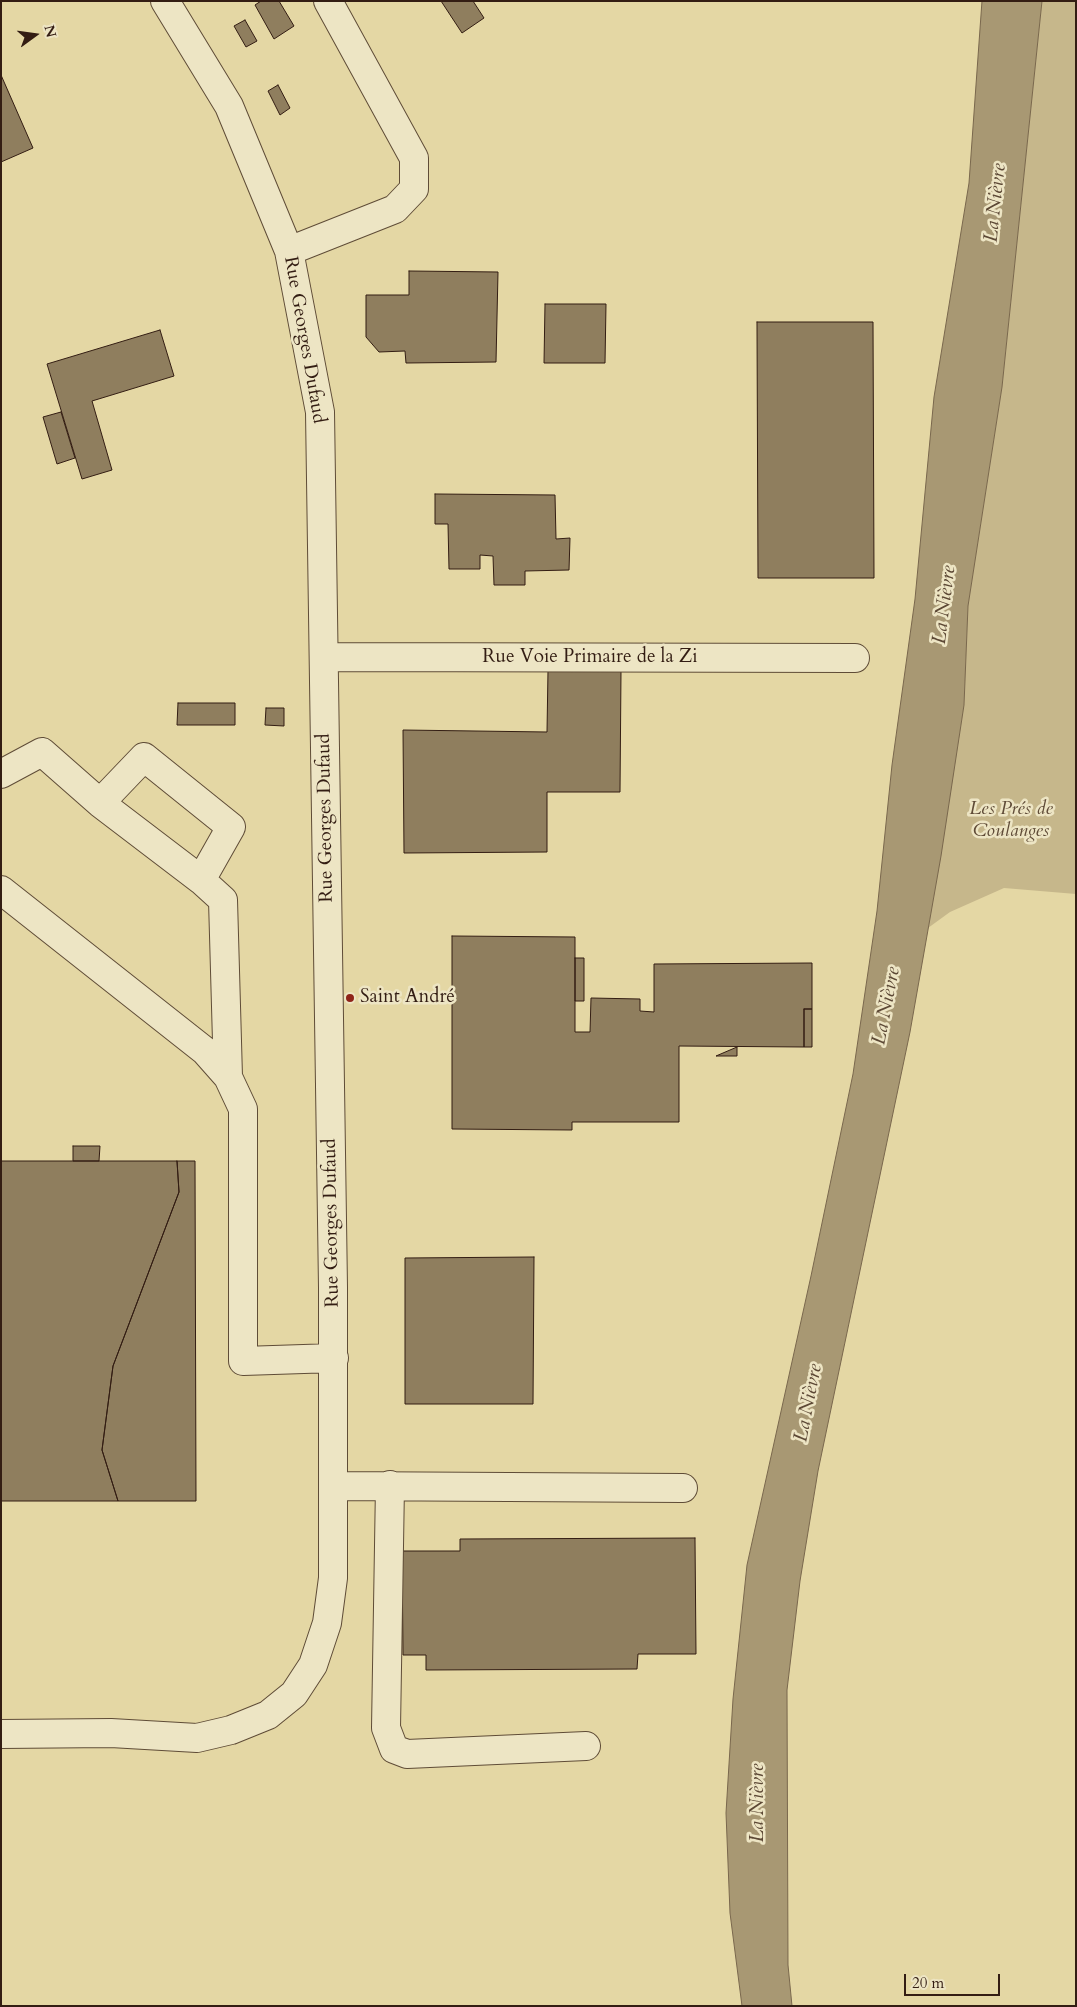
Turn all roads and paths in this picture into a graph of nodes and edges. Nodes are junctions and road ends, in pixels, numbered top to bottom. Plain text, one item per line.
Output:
1 (165, 1) edge
2 (328, 1) edge
3 (290, 252) junction
4 (324, 657) junction
5 (855, 658) dead end
6 (1, 774) edge
7 (100, 802) junction
8 (201, 880) junction
9 (1, 890) edge
10 (228, 1077) junction
11 (334, 1358) junction
12 (390, 1485) junction
13 (334, 1486) junction
14 (683, 1488) dead end
15 (1, 1734) edge
16 (586, 1746) dead end

1 - 3 street, Rue Georges Dufaud
2 - 3 street
3 - 4 street, Rue Georges Dufaud
4 - 5 street, Rue Voie Primaire de la Zi
4 - 11 street, Rue Georges Dufaud
6 - 7 street
7 - 8 street
7 - 8 street
8 - 10 street
9 - 10 street
10 - 11 street
11 - 13 street, Rue Georges Dufaud
12 - 13 street
12 - 14 street
12 - 16 street
13 - 15 street, Rue Georges Dufaud

